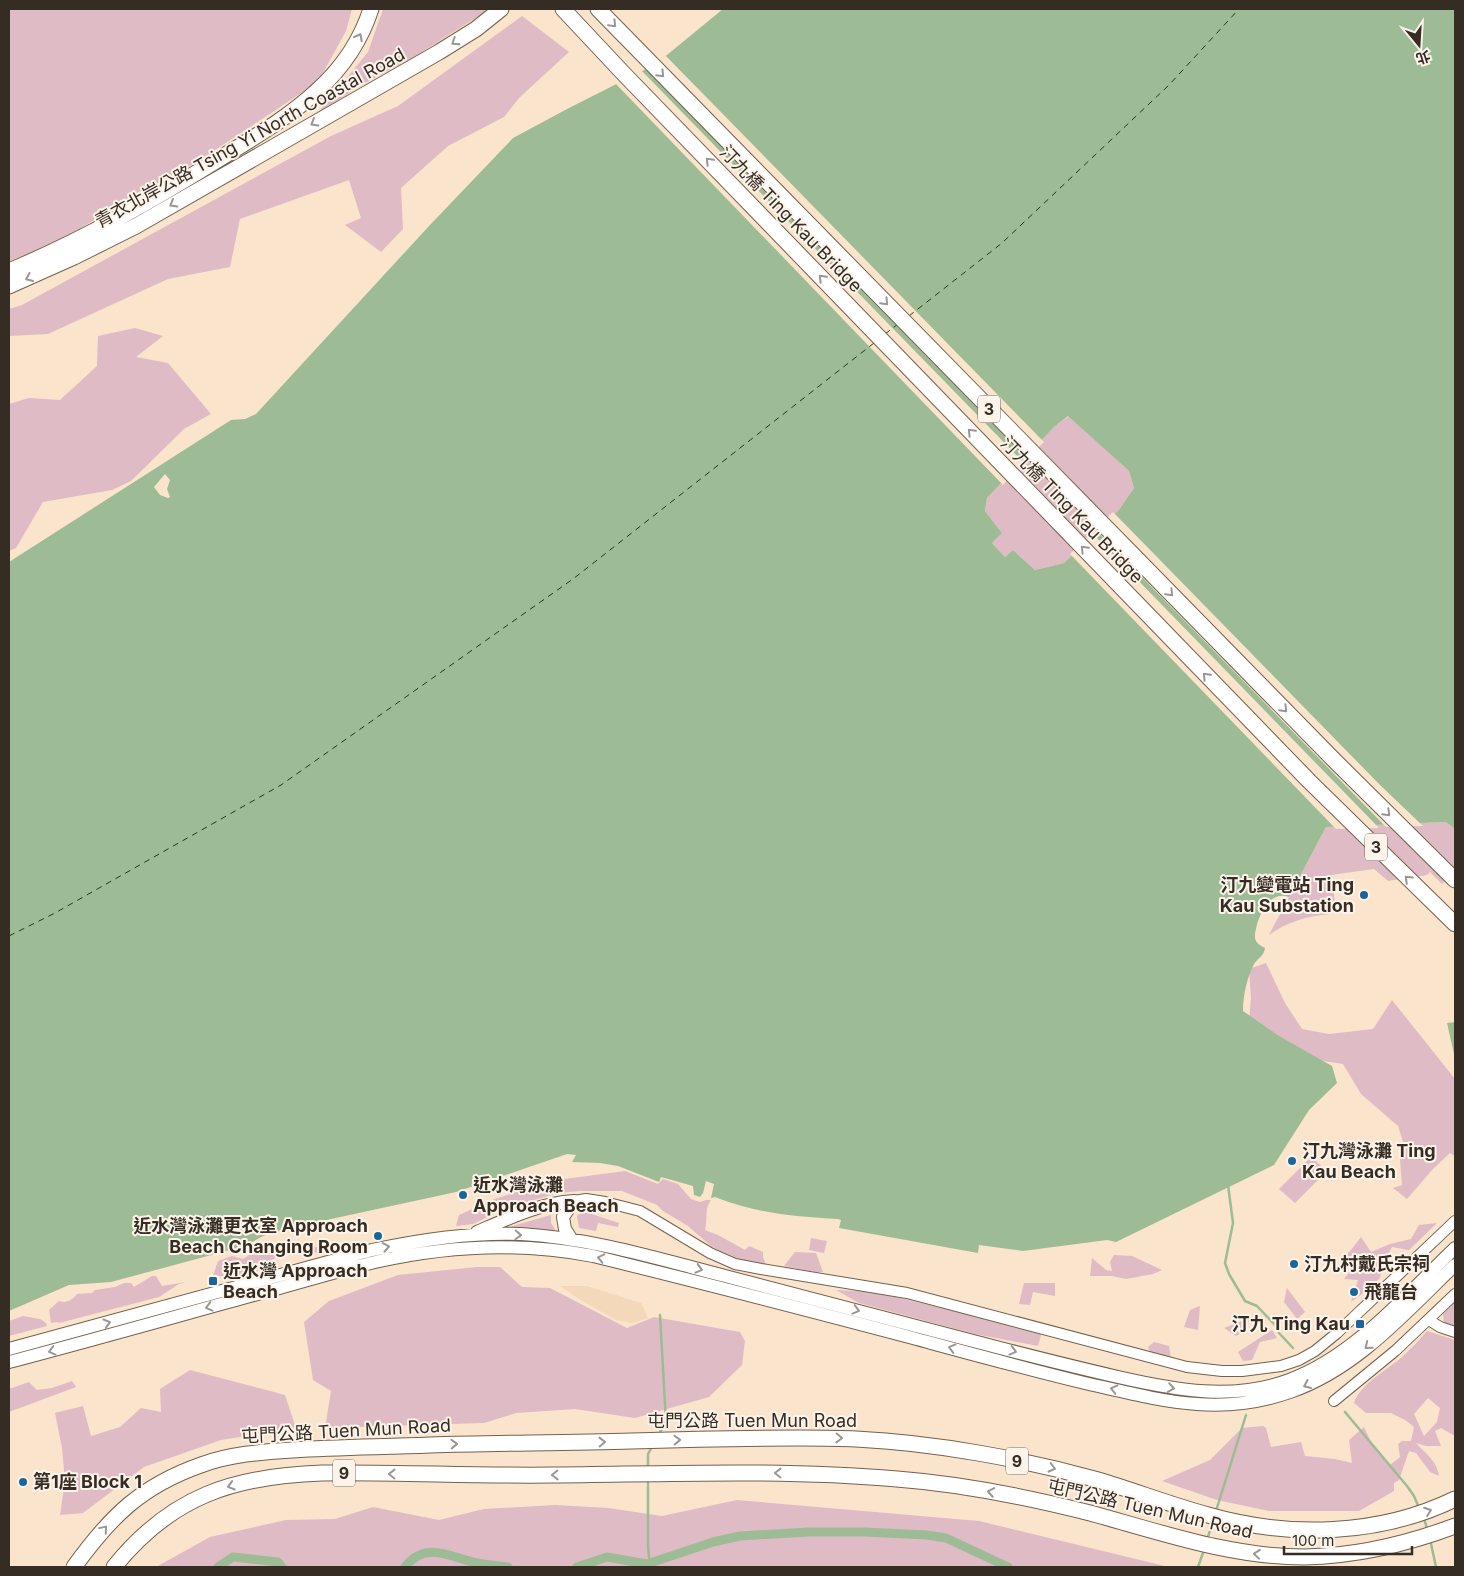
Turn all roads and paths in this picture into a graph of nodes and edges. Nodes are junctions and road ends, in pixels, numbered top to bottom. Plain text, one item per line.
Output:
1 (371, 9) edge
2 (501, 9) edge
3 (563, 9) edge
4 (598, 9) edge
5 (9, 271) edge
6 (9, 286) edge
7 (1455, 880) edge
8 (1455, 924) edge
9 (574, 1201) junction
10 (1455, 1221) edge
11 (470, 1235) junction
12 (572, 1240) junction
13 (1455, 1248) edge
14 (1455, 1265) edge
15 (1455, 1294) edge
16 (1429, 1320) junction
17 (1455, 1332) edge
18 (9, 1349) edge
19 (9, 1362) edge
20 (1334, 1401) dead end
21 (1455, 1499) edge
22 (1455, 1526) edge
23 (74, 1567) edge
24 (114, 1567) edge

5 -> 1 highway, 青衣北岸公路 Tsing Yi North Coastal Road
2 -> 6 highway, 青衣北岸公路 Tsing Yi North Coastal Road
8 -> 3 highway, 汀九橋 Ting Kau Bridge / 3
4 -> 7 highway, 汀九橋 Ting Kau Bridge / 3
9 - 10 street
9 - 11 main road
9 - 12 main road
11 -> 12 main road
18 -> 11 main road
12 -> 13 main road
14 -> 19 main road
15 - 16 street
16 - 17 street
16 - 20 street
23 -> 21 highway, 屯門公路 Tuen Mun Road / 9
22 -> 24 highway, 屯門公路 Tuen Mun Road / 9

